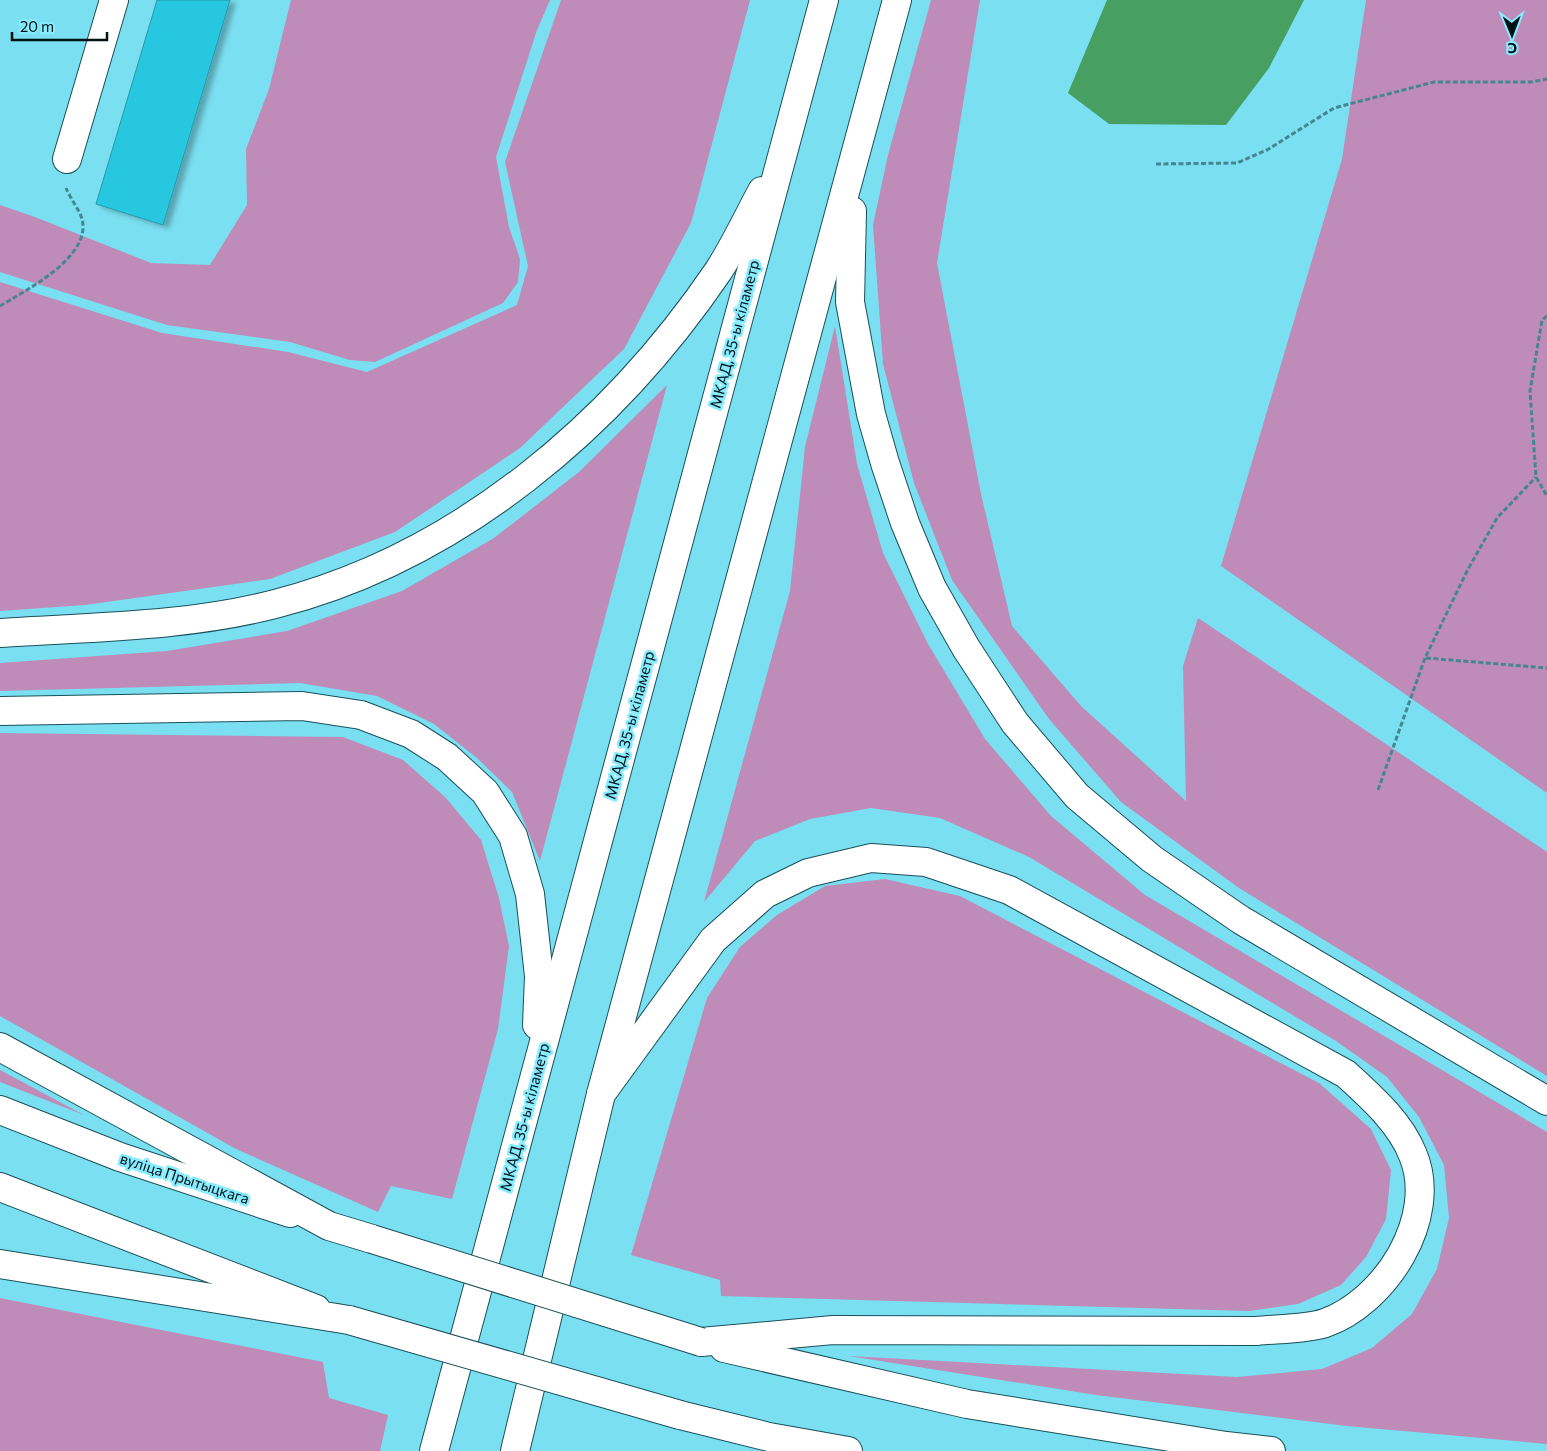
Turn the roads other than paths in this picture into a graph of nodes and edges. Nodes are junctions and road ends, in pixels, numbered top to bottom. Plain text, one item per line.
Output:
1 (114, 0) edge
2 (824, 0) edge
3 (897, 0) edge
4 (783, 153) junction
5 (67, 160) road end
6 (852, 172) junction
7 (0, 633) edge
8 (0, 711) edge
9 (0, 1047) edge
10 (536, 1071) junction
11 (601, 1094) junction
12 (1547, 1101) edge
13 (0, 1110) edge
14 (0, 1187) edge
15 (329, 1226) junction
16 (0, 1264) edge
17 (342, 1318) junction
18 (701, 1342) junction
19 (769, 1437) junction
20 (434, 1451) edge
21 (515, 1451) edge
22 (806, 1451) edge
23 (848, 1451) edge
24 (1271, 1451) edge

1 - 5 main road
2 - 4 main road, МКАД, 35-ы кіламетр
3 - 6 main road
4 - 7 main road
4 - 10 main road, МКАД, 35-ы кіламетр
6 - 11 main road
6 - 12 main road
8 - 10 main road
9 - 15 main road
10 - 20 main road, МКАД, 35-ы кіламетр
11 - 18 main road
11 - 21 main road
13 - 15 main road, вуліца Прытыцкага
14 - 17 main road
15 - 18 main road, вуліца Прытыцкага, bridge
16 - 17 main road
17 - 19 main road, bridge
18 - 24 main road, вуліца Прытыцкага
19 - 22 main road
19 - 23 main road

